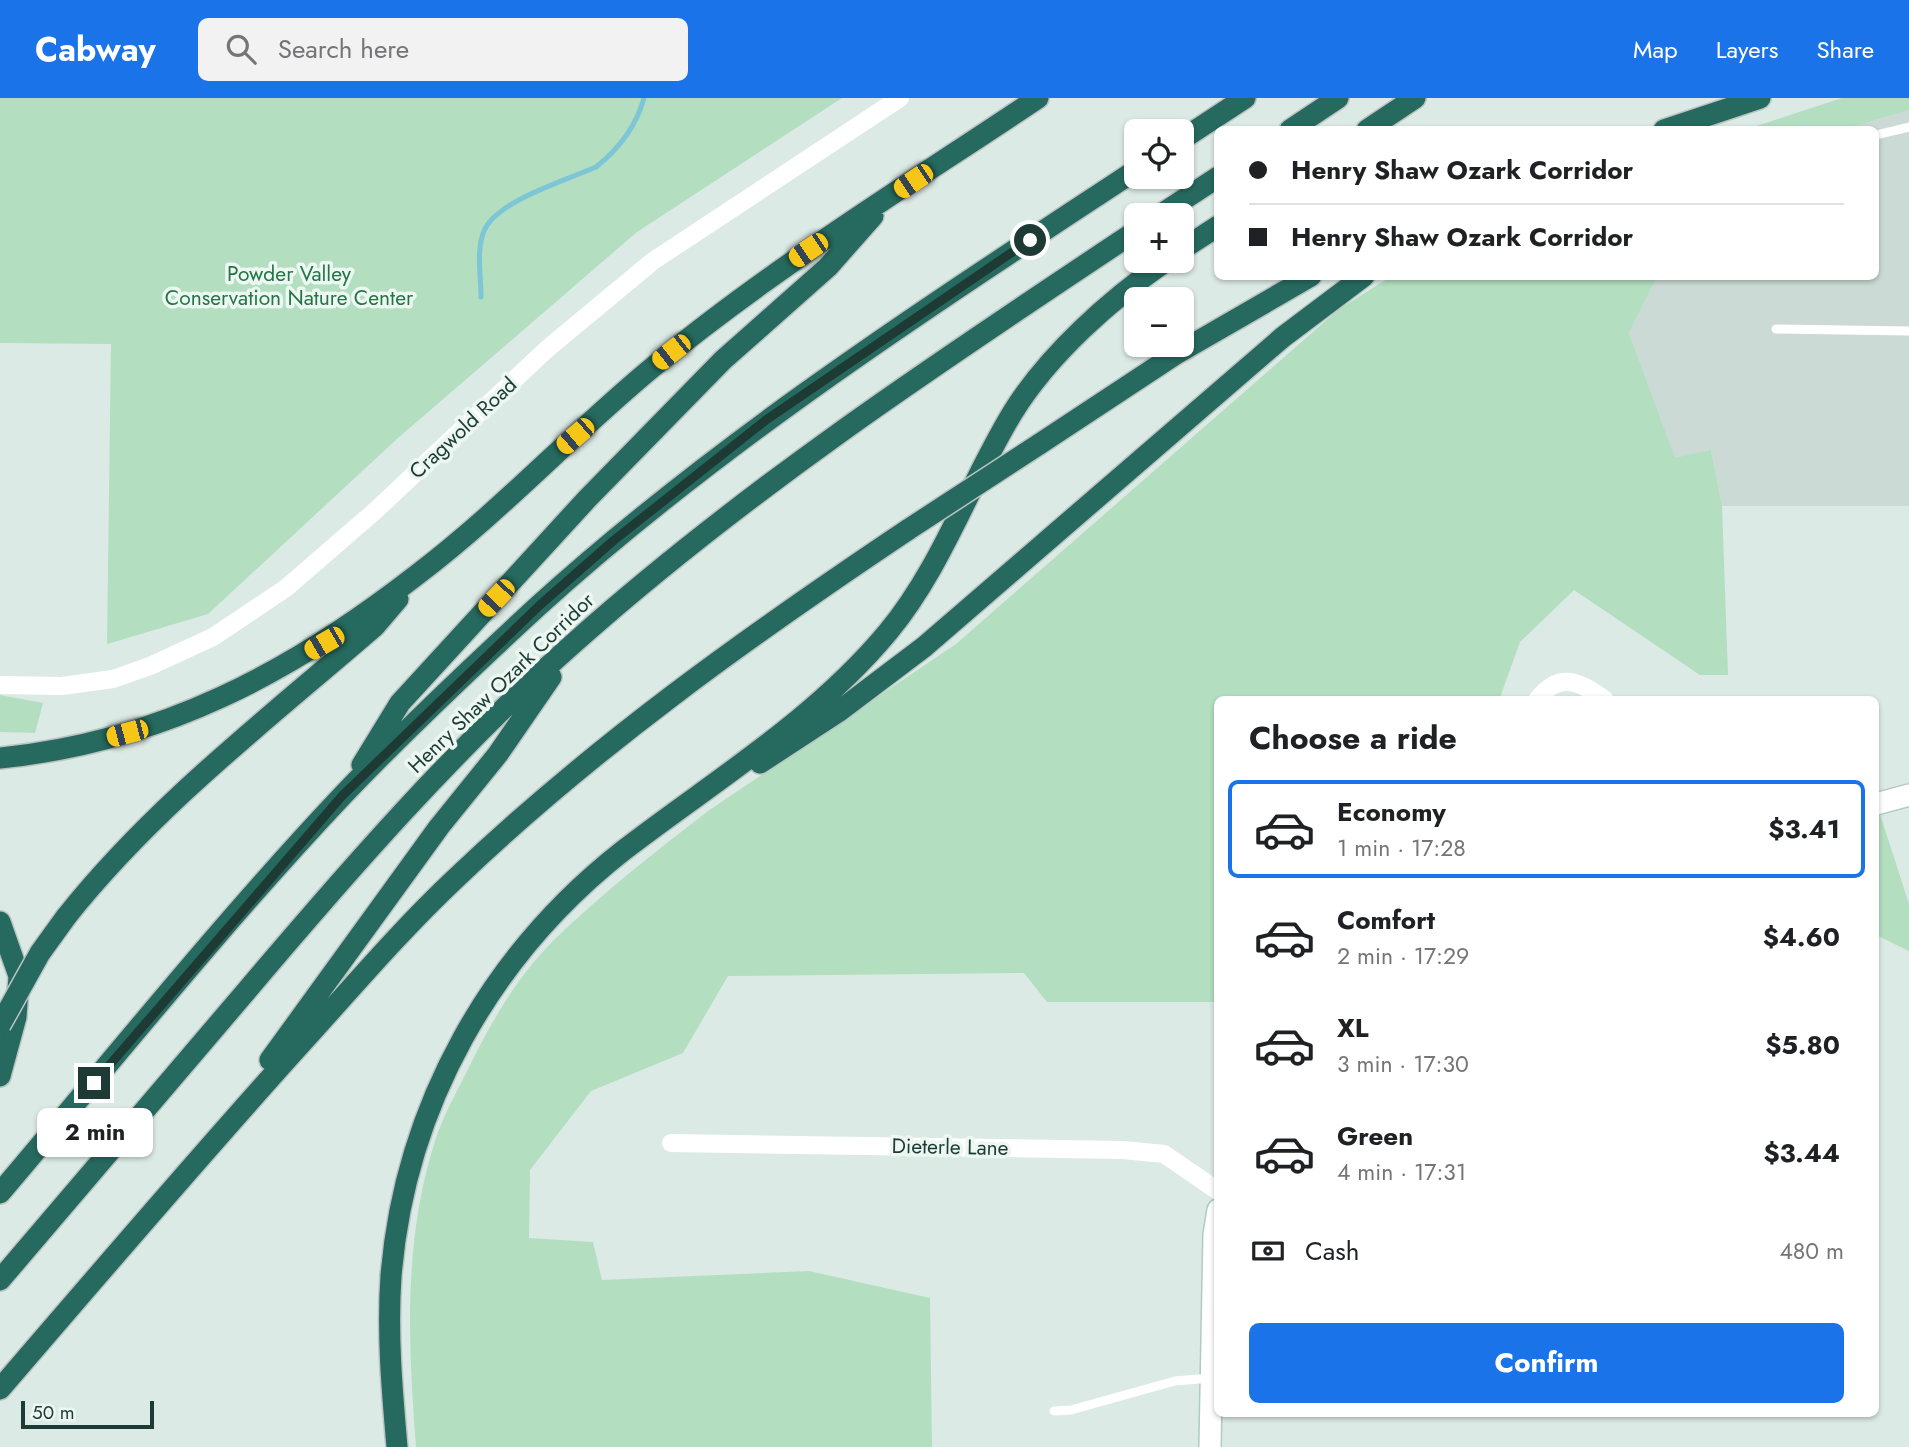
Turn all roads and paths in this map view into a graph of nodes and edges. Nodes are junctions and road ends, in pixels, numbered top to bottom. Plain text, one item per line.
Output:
1 (900, 98) edge
2 (1038, 98) edge
3 (1245, 98) edge
4 (1338, 98) edge
5 (1415, 98) edge
6 (1760, 98) edge
7 (1296, 126) edge
8 (1373, 126) edge
9 (1676, 126) edge
10 (1909, 127) edge
11 (1194, 131) edge
12 (1879, 134) edge
13 (1124, 178) edge
14 (1214, 180) edge
15 (892, 195) junction
16 (1178, 203) edge
17 (1214, 229) edge
18 (1124, 239) edge
19 (1194, 242) edge
20 (1149, 273) edge
21 (1304, 280) edge
22 (1359, 280) edge
23 (1776, 329) dead end
24 (1909, 331) edge
25 (420, 573) junction
26 (573, 643) junction
27 (0, 685) edge
28 (1541, 696) edge
29 (1600, 696) edge
30 (0, 758) edge
31 (1909, 795) edge
32 (342, 796) junction
33 (691, 803) junction
34 (1879, 803) edge
35 (0, 922) edge
36 (0, 1025) edge
37 (0, 1076) edge
38 (221, 1131) junction
39 (671, 1143) dead end
40 (1214, 1188) edge
41 (0, 1193) edge
42 (1214, 1235) edge
43 (0, 1280) edge
44 (1211, 1378) junction
45 (0, 1390) edge
46 (1055, 1411) dead end
47 (397, 1447) edge
48 (1210, 1447) edge

1 - 27 street, Cragwold Road
2 - 15 highway
3 - 11 highway
4 - 7 highway
5 - 8 highway
6 - 9 highway
10 - 12 lane
13 - 32 highway, Henry Shaw Ozark Corridor
14 - 16 highway
15 - 25 highway
15 - 32 highway
17 - 19 highway
18 - 26 highway, Henry Shaw Ozark Corridor
20 - 33 highway
21 - 38 highway, bridge
22 - 33 highway
23 - 24 lane
25 - 30 highway
25 - 36 highway, bridge
26 - 38 highway
26 - 43 highway, Henry Shaw Ozark Corridor
28 - 29 street
31 - 34 street
32 - 41 highway, Henry Shaw Ozark Corridor
33 - 47 highway
35 - 37 highway
38 - 45 highway
39 - 40 street, Dieterle Lane
42 - 44 street
44 - 46 lane
44 - 48 street

